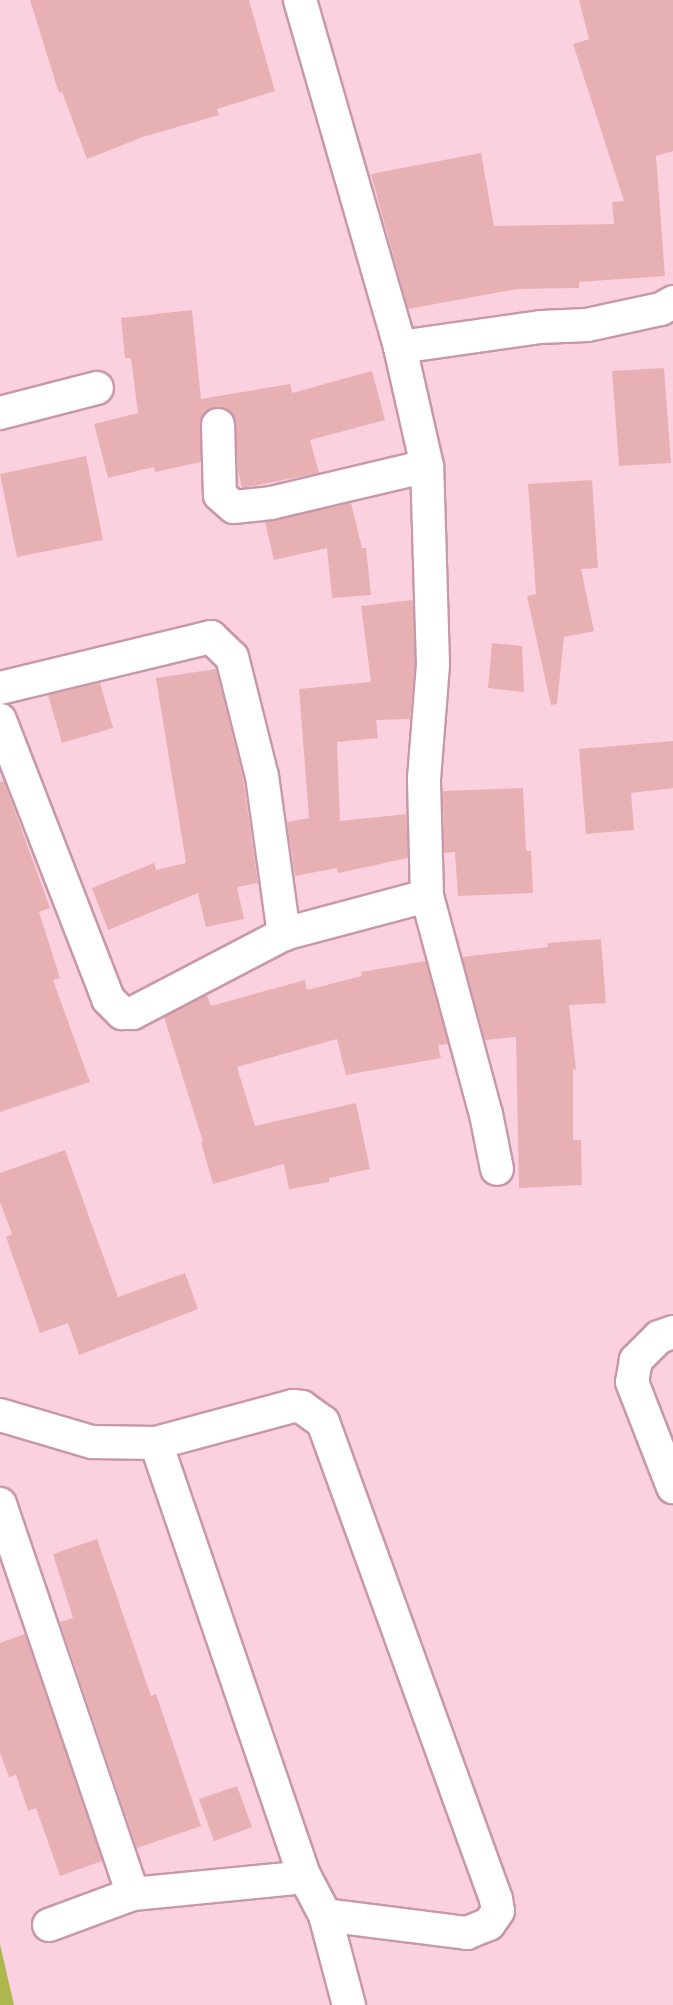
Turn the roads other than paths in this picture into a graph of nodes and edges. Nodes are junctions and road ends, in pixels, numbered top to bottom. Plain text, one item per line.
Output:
1 (300, 0) edge
2 (673, 302) edge
3 (400, 348) junction
4 (97, 388) dead end
5 (0, 413) edge
6 (218, 425) dead end
7 (427, 466) junction
8 (0, 688) edge
9 (0, 720) edge
10 (427, 896) junction
11 (284, 933) junction
12 (497, 1169) dead end
13 (673, 1332) edge
14 (0, 1415) edge
15 (156, 1443) junction
16 (673, 1487) edge
17 (0, 1504) edge
18 (305, 1877) junction
19 (133, 1894) junction
20 (325, 1915) junction
21 (49, 1925) dead end
22 (349, 2005) edge

1 - 3 street
2 - 3 street
3 - 7 street
4 - 5 street
6 - 7 street
7 - 10 street
8 - 11 street
9 - 11 street
10 - 11 street
10 - 12 street
13 - 16 street
14 - 15 street
15 - 18 street
15 - 20 street
17 - 19 street
18 - 19 street
18 - 20 street
19 - 21 street
20 - 22 street

